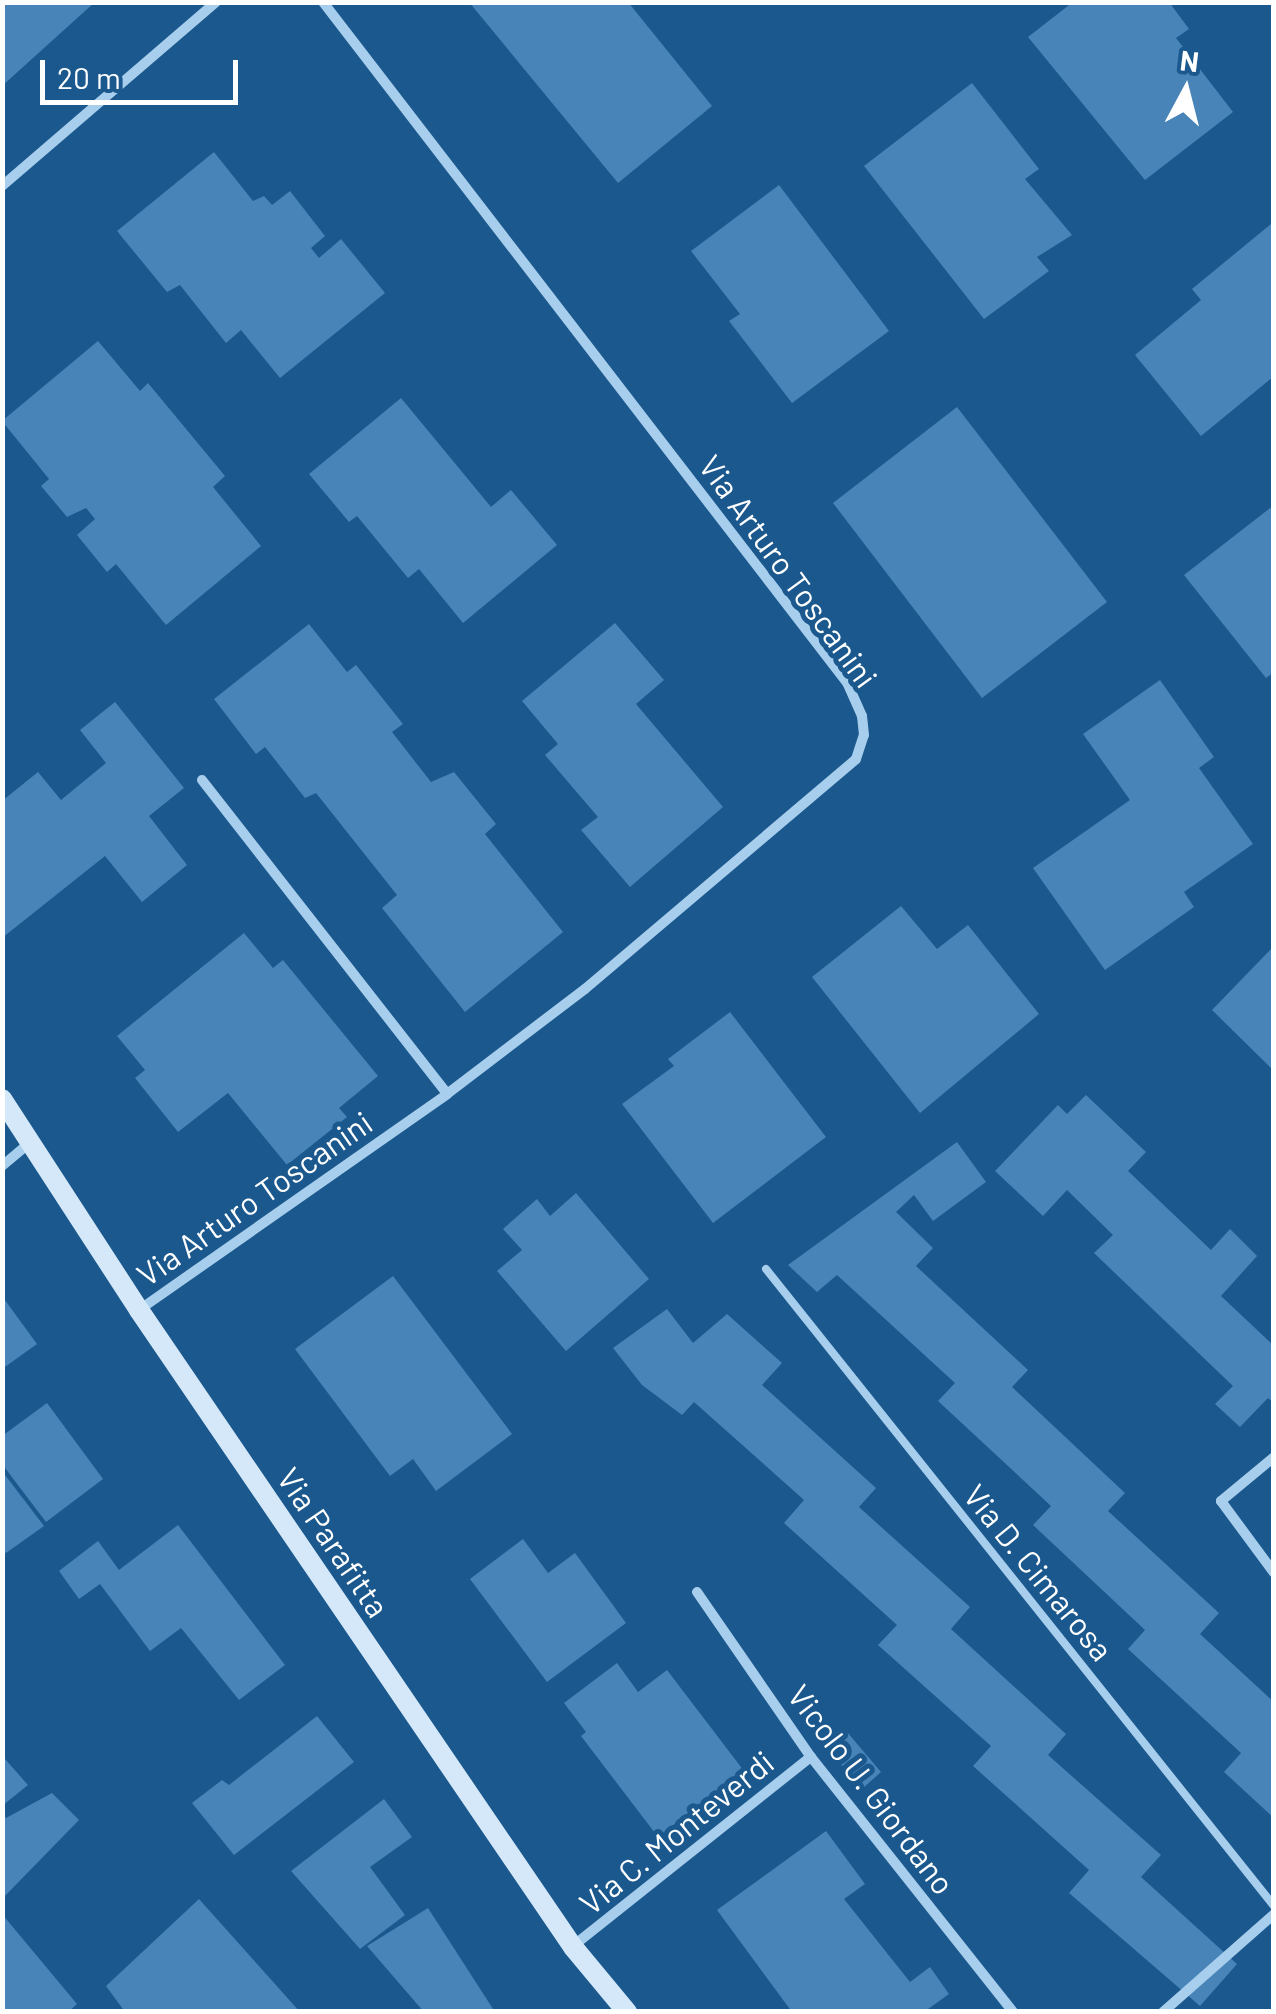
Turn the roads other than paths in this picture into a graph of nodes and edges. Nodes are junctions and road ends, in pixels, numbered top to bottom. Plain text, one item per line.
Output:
1 (216, 2) edge
2 (324, 2) edge
3 (2, 186) edge
4 (202, 780) dead end
5 (447, 1094) junction
6 (2, 1099) edge
7 (33, 1140) junction
8 (2, 1166) edge
9 (766, 1269) dead end
10 (139, 1310) junction
11 (1274, 1457) edge
12 (1274, 1573) edge
13 (697, 1592) dead end
14 (811, 1757) junction
15 (1274, 1906) edge
16 (1274, 1914) edge
17 (573, 1946) junction
18 (627, 2012) edge
19 (1013, 2012) edge
20 (1163, 2012) edge

1 - 3 street
2 - 5 street, Via Arturo Toscanini
4 - 5 street
5 - 10 street, Via Arturo Toscanini
6 - 7 street, Via Parafitta
7 - 8 street
7 - 10 street, Via Parafitta
9 - 15 lane, Via D. Cimarosa
10 - 17 street, Via Parafitta
11 - 12 street
13 - 14 street, Vicolo U. Giordano
14 - 17 street, Via C. Monteverdi
14 - 19 street, Vicolo U. Giordano
16 - 20 street
17 - 18 street, Via Parafitta

